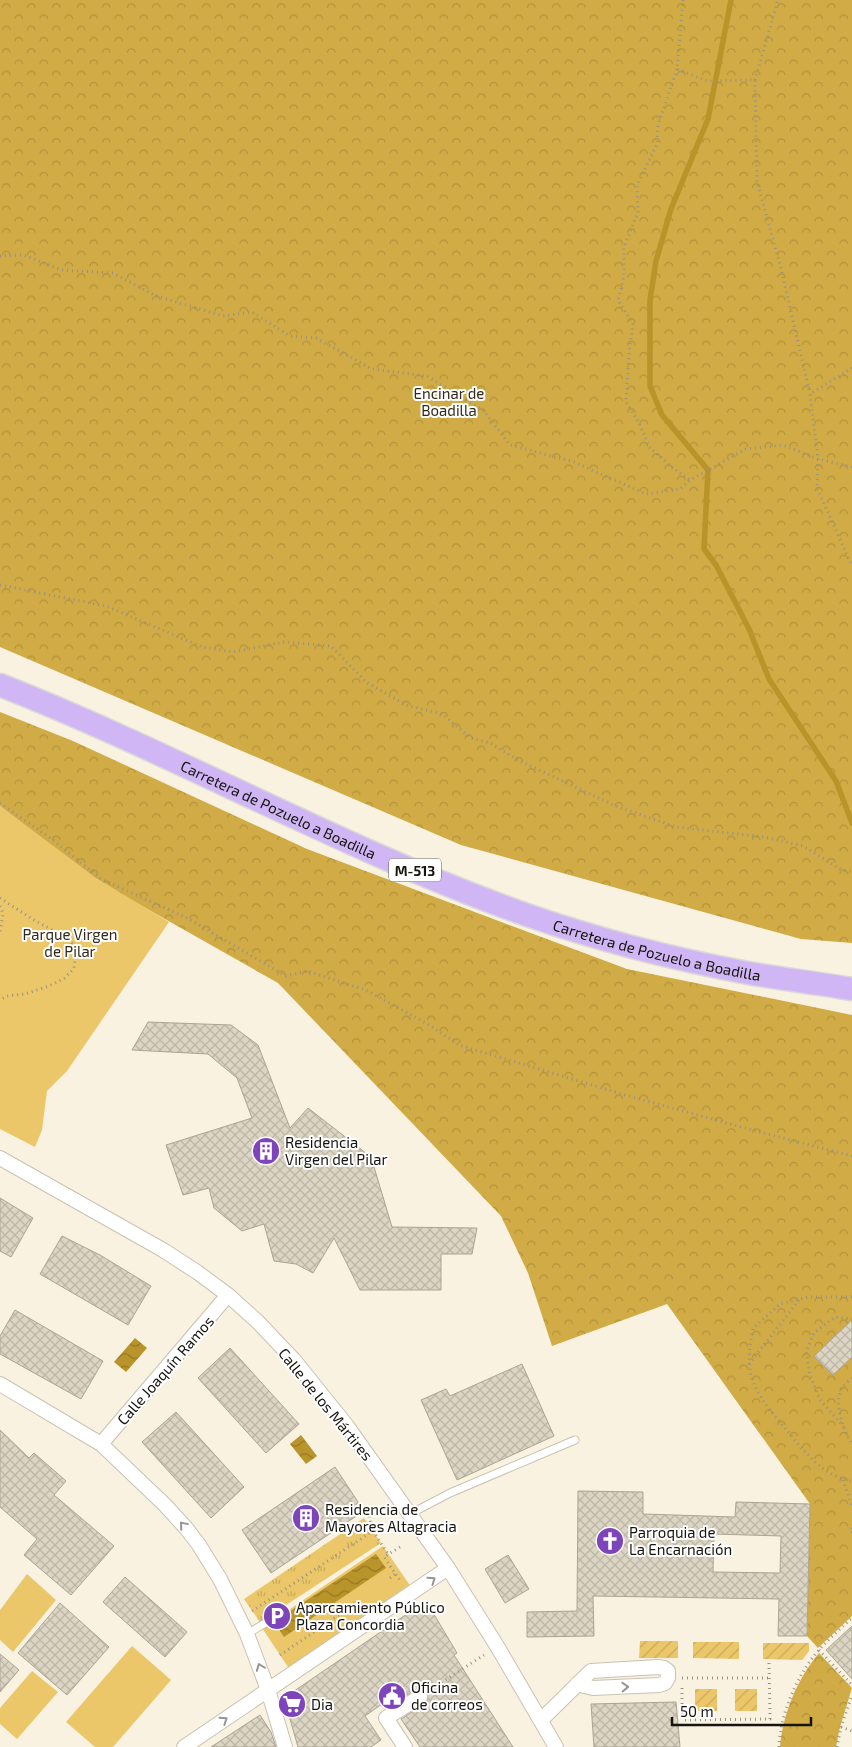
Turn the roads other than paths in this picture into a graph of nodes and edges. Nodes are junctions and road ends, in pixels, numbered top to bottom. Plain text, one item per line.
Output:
1 (0, 685) edge
2 (852, 989) edge
3 (0, 1158) edge
4 (228, 1295) junction
5 (0, 1384) edge
6 (575, 1440) dead end
7 (101, 1444) junction
8 (410, 1514) junction
9 (448, 1568) junction
10 (276, 1616) dead end
11 (247, 1634) junction
12 (577, 1684) junction
13 (268, 1690) junction
14 (420, 1697) road end
15 (541, 1720) junction
16 (184, 1747) edge
17 (285, 1747) edge
18 (405, 1747) edge
19 (555, 1747) edge

1 - 2 main road, Carretera de Pozuelo a Boadilla / M-513
3 - 4 street, Calle de los Mártires
4 - 7 street, Calle Joaquín Ramos
4 - 8 street, Calle de los Mártires
5 - 7 street
6 - 8 lane
11 -> 7 street
8 - 9 street, Calle de los Mártires
13 -> 9 street
9 - 15 street, Calle de los Mártires
10 - 11 lane
13 -> 11 street
12 -> 12 street
12 - 15 street
16 -> 13 street
13 - 17 street
14 - 18 street
15 - 19 street, Calle de los Mártires

